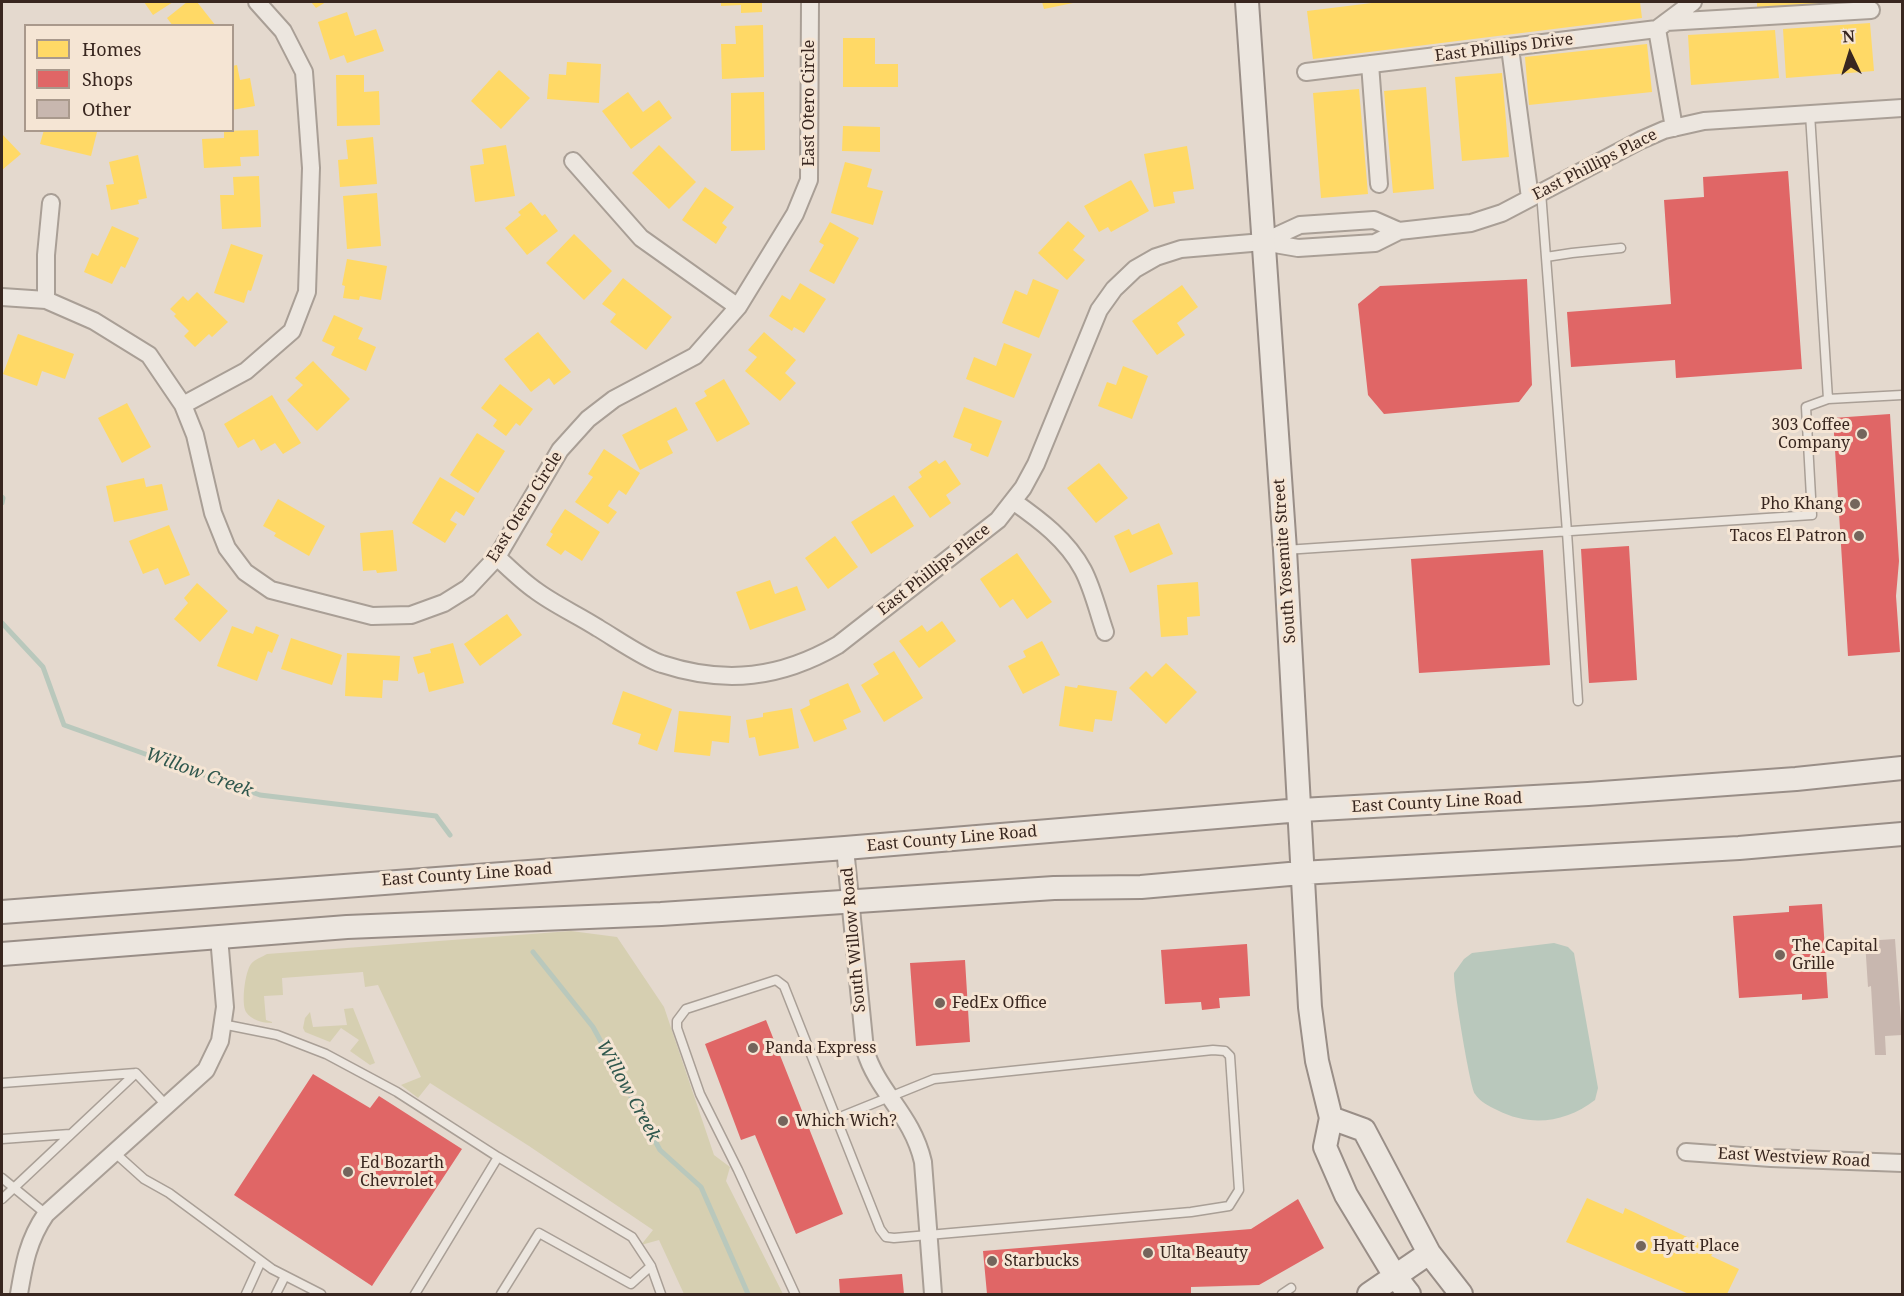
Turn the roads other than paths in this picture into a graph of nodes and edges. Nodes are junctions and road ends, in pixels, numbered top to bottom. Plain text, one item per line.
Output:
1 (257, 2) edge
2 (810, 2) edge
3 (1247, 2) edge
4 (1693, 2) edge
5 (1871, 10) dead end
6 (1662, 26) junction
7 (1510, 48) junction
8 (1370, 64) junction
9 (1305, 72) dead end
10 (1902, 108) edge
11 (1810, 114) junction
12 (1674, 128) junction
13 (573, 161) dead end
14 (1379, 184) dead end
15 (1536, 195) junction
16 (51, 203) dead end
17 (1399, 231) junction
18 (1263, 242) junction
19 (1621, 249) dead end
20 (1546, 257) junction
21 (2, 297) edge
22 (46, 300) junction
23 (738, 307) junction
24 (1902, 395) edge
25 (1828, 399) junction
26 (183, 405) junction
27 (1013, 501) junction
28 (1567, 532) junction
29 (1285, 550) junction
30 (497, 557) junction
31 (1105, 632) dead end
32 (1578, 701) dead end
33 (1902, 768) edge
34 (1300, 810) junction
35 (1902, 834) edge
36 (845, 848) junction
37 (1302, 873) junction
38 (850, 901) junction
39 (2, 912) edge
40 (219, 937) junction
41 (2, 954) edge
42 (222, 1024) junction
43 (136, 1073) junction
44 (2, 1083) edge
45 (891, 1096) junction
46 (166, 1105) junction
47 (1331, 1118) junction
48 (835, 1119) junction
49 (70, 1134) junction
50 (2, 1139) edge
51 (114, 1152) junction
52 (1686, 1152) dead end
53 (498, 1157) junction
54 (1902, 1163) edge
55 (2, 1178) edge
56 (12, 1188) junction
57 (2, 1199) edge
58 (46, 1214) junction
59 (928, 1235) junction
60 (1429, 1253) junction
61 (261, 1261) junction
62 (651, 1266) junction
63 (285, 1276) junction
64 (1395, 1276) junction
65 (1292, 1288) dead end
66 (19, 1294) edge
67 (246, 1294) edge
68 (276, 1294) edge
69 (321, 1294) edge
70 (415, 1294) edge
71 (501, 1294) edge
72 (661, 1294) edge
73 (795, 1294) edge
74 (933, 1294) edge
75 (1282, 1294) edge
76 (1369, 1294) edge
77 (1409, 1294) edge
78 (1461, 1294) edge

1 - 26 street
2 - 23 street, East Otero Circle
3 - 18 main road, South Yosemite Street
4 - 6 street, East Phillips Drive
5 - 6 street
6 - 7 street, East Phillips Drive
6 - 12 street
7 - 8 street, East Phillips Drive
7 - 15 street
8 - 9 street, East Phillips Drive
8 - 14 street
10 - 11 street, East Phillips Place
11 - 12 street, East Phillips Place
11 - 25 lane
12 - 15 street, East Phillips Place
13 - 23 street
15 - 17 street, East Phillips Place
15 - 20 lane
16 - 22 street
17 - 18 street, East Phillips Place
17 - 18 street, East Phillips Place
18 - 27 street, East Phillips Place
18 - 29 main road, South Yosemite Street
19 - 20 lane
20 - 28 lane
21 - 22 street, East Otero Circle
22 - 26 street, East Otero Circle
23 - 30 street, East Otero Circle
24 - 25 lane
25 - 28 lane
26 - 30 street, East Otero Circle
27 - 30 street, East Phillips Place
27 - 31 street
28 - 29 lane
28 - 32 lane
29 - 34 main road, South Yosemite Street
33 - 34 main road, East County Line Road
34 - 36 main road, East County Line Road
34 - 37 main road, South Yosemite Street
35 - 37 main road
36 - 38 street, South Willow Road
36 - 39 main road, East County Line Road
37 - 38 main road
37 - 47 main road, South Yosemite Street
38 - 40 main road
38 - 45 street, South Willow Road
40 - 41 main road
40 - 42 street
42 - 46 street
42 - 53 lane
43 - 44 lane
43 - 46 lane
43 - 49 lane
45 - 48 lane
45 - 59 street, South Willow Road
45 - 59 lane
46 - 51 street
47 - 60 main road
47 - 64 main road, South Yosemite Street
48 - 59 lane
48 - 73 lane
49 - 50 lane
49 - 56 lane
51 - 58 street
51 - 61 lane
52 - 54 street, East Westview Road
53 - 62 lane
53 - 70 lane
55 - 56 lane
56 - 57 lane
56 - 58 lane
58 - 66 street
59 - 74 street, South Willow Road
60 - 64 main road
60 - 78 main road
61 - 63 lane
61 - 67 lane
62 - 71 lane
62 - 72 lane
63 - 68 lane
63 - 69 lane
64 - 76 main road
64 - 77 main road, South Yosemite Street
65 - 75 lane

